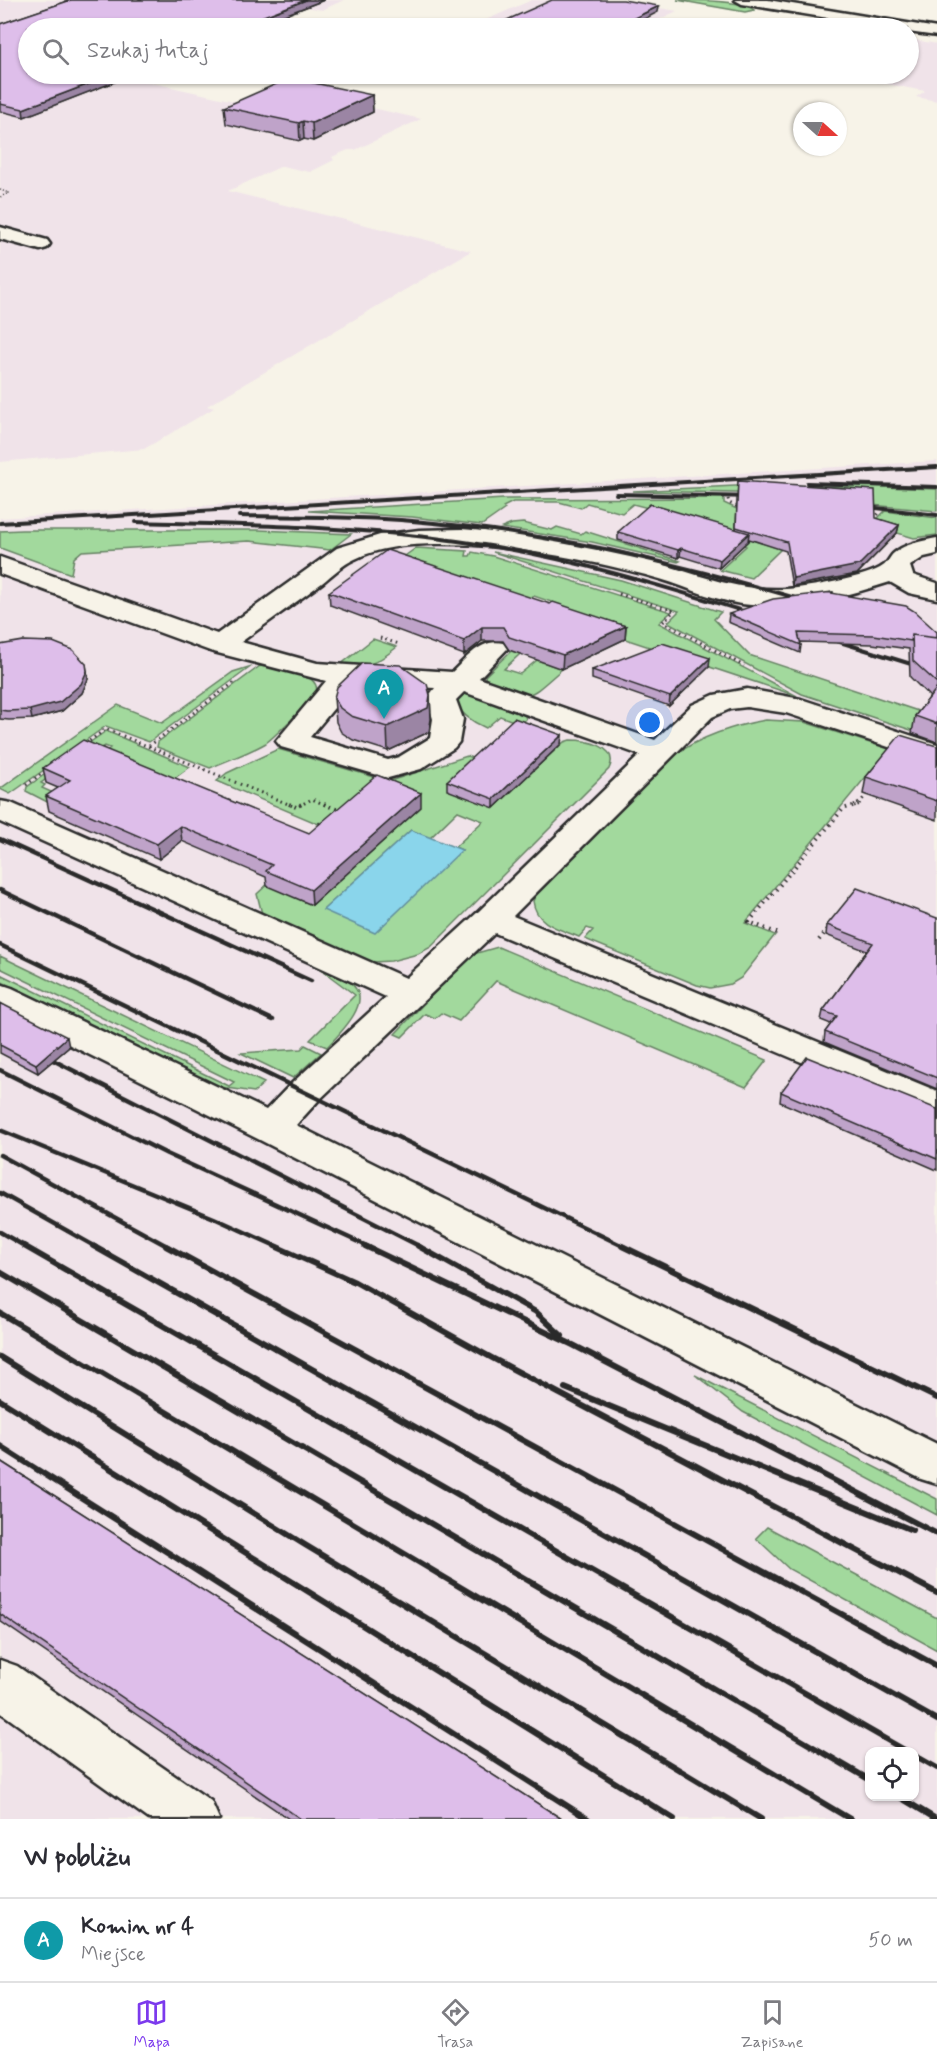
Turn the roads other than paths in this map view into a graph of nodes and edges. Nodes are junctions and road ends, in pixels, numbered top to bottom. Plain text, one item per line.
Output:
1 (742, 0) edge
2 (852, 18) edge
3 (919, 29) edge
4 (937, 32) edge
5 (0, 233) edge
6 (40, 244) dead end
7 (937, 546) edge
8 (0, 565) edge
9 (898, 570) junction
10 (937, 591) edge
11 (220, 645) junction
12 (493, 649) dead end
13 (346, 675) junction
14 (461, 681) junction
15 (660, 752) junction
16 (937, 754) edge
17 (0, 810) edge
18 (491, 919) junction
19 (411, 994) junction
20 (0, 996) edge
21 (937, 1106) edge
22 (271, 1129) junction
23 (937, 1465) edge
24 (0, 1683) edge
25 (193, 1819) edge

1 - 2 street
3 - 4 street
5 - 6 street
7 - 9 street
8 - 11 street
9 - 10 street
9 - 11 street
11 - 13 street
12 - 14 street
13 - 14 street
13 - 14 street
14 - 15 street
15 - 16 street
15 - 18 street
17 - 19 street
18 - 19 street
18 - 21 street
19 - 22 street
20 - 22 street
22 - 23 street
24 - 25 street

